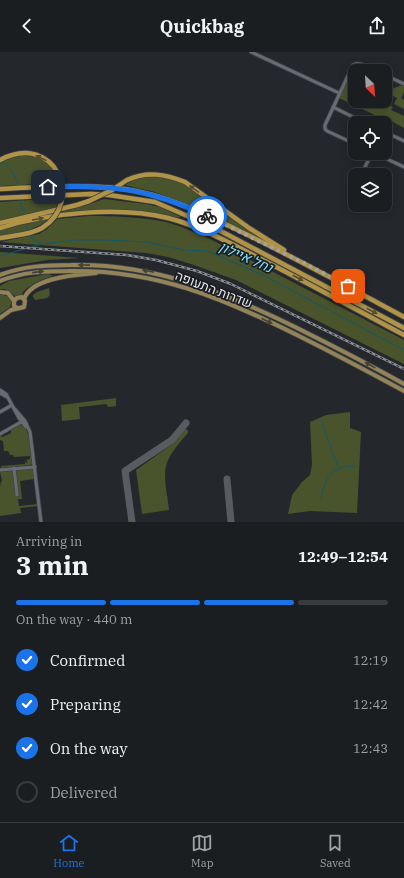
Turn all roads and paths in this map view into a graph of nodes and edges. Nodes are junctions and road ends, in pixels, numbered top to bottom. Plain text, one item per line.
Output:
1 (251, 52) edge
2 (348, 73) edge
3 (392, 78) edge
4 (404, 84) edge
5 (339, 93) junction
6 (333, 108) junction
7 (350, 116) edge
8 (392, 135) edge
9 (348, 141) edge
10 (404, 141) edge
11 (0, 160) edge
12 (388, 160) edge
13 (404, 167) edge
14 (0, 189) edge
15 (0, 198) edge
16 (0, 223) edge
17 (0, 228) edge
18 (0, 238) edge
19 (306, 264) junction
20 (0, 274) edge
21 (125, 274) junction
22 (0, 281) edge
23 (0, 292) edge
24 (24, 299) junction
25 (14, 301) junction
26 (17, 308) junction
27 (0, 317) edge
28 (404, 317) edge
29 (404, 328) edge
30 (404, 335) edge
31 (404, 384) edge
32 (0, 391) edge
33 (404, 391) edge
34 (13, 406) junction
35 (0, 412) edge
36 (22, 421) junction
37 (0, 434) edge
38 (35, 467) junction
39 (14, 468) junction
40 (0, 470) edge
41 (17, 496) dead end
42 (41, 522) edge

1 - 5 street
2 - 5 street
3 - 4 street
5 - 6 street
6 - 7 street
6 - 9 street
8 - 10 street
18 -> 11 highway, bridge
12 - 13 street
14 - 19 highway
15 -> 29 highway
19 -> 16 highway, bridge
17 -> 30 highway
19 - 28 highway
31 -> 20 main road, שדרות התעופה
22 -> 21 main road, שדרות התעופה
21 - 24 main road
21 -> 33 main road, שדרות התעופה
23 - 25 main road
24 - 25 main road
24 - 26 main road
25 - 26 main road
25 - 27 main road
26 - 27 main road
32 - 34 street
34 - 35 street
34 - 36 street
34 - 36 street
36 - 37 street
36 - 38 street
38 - 39 street
38 - 42 street
39 - 40 street
39 - 41 street

